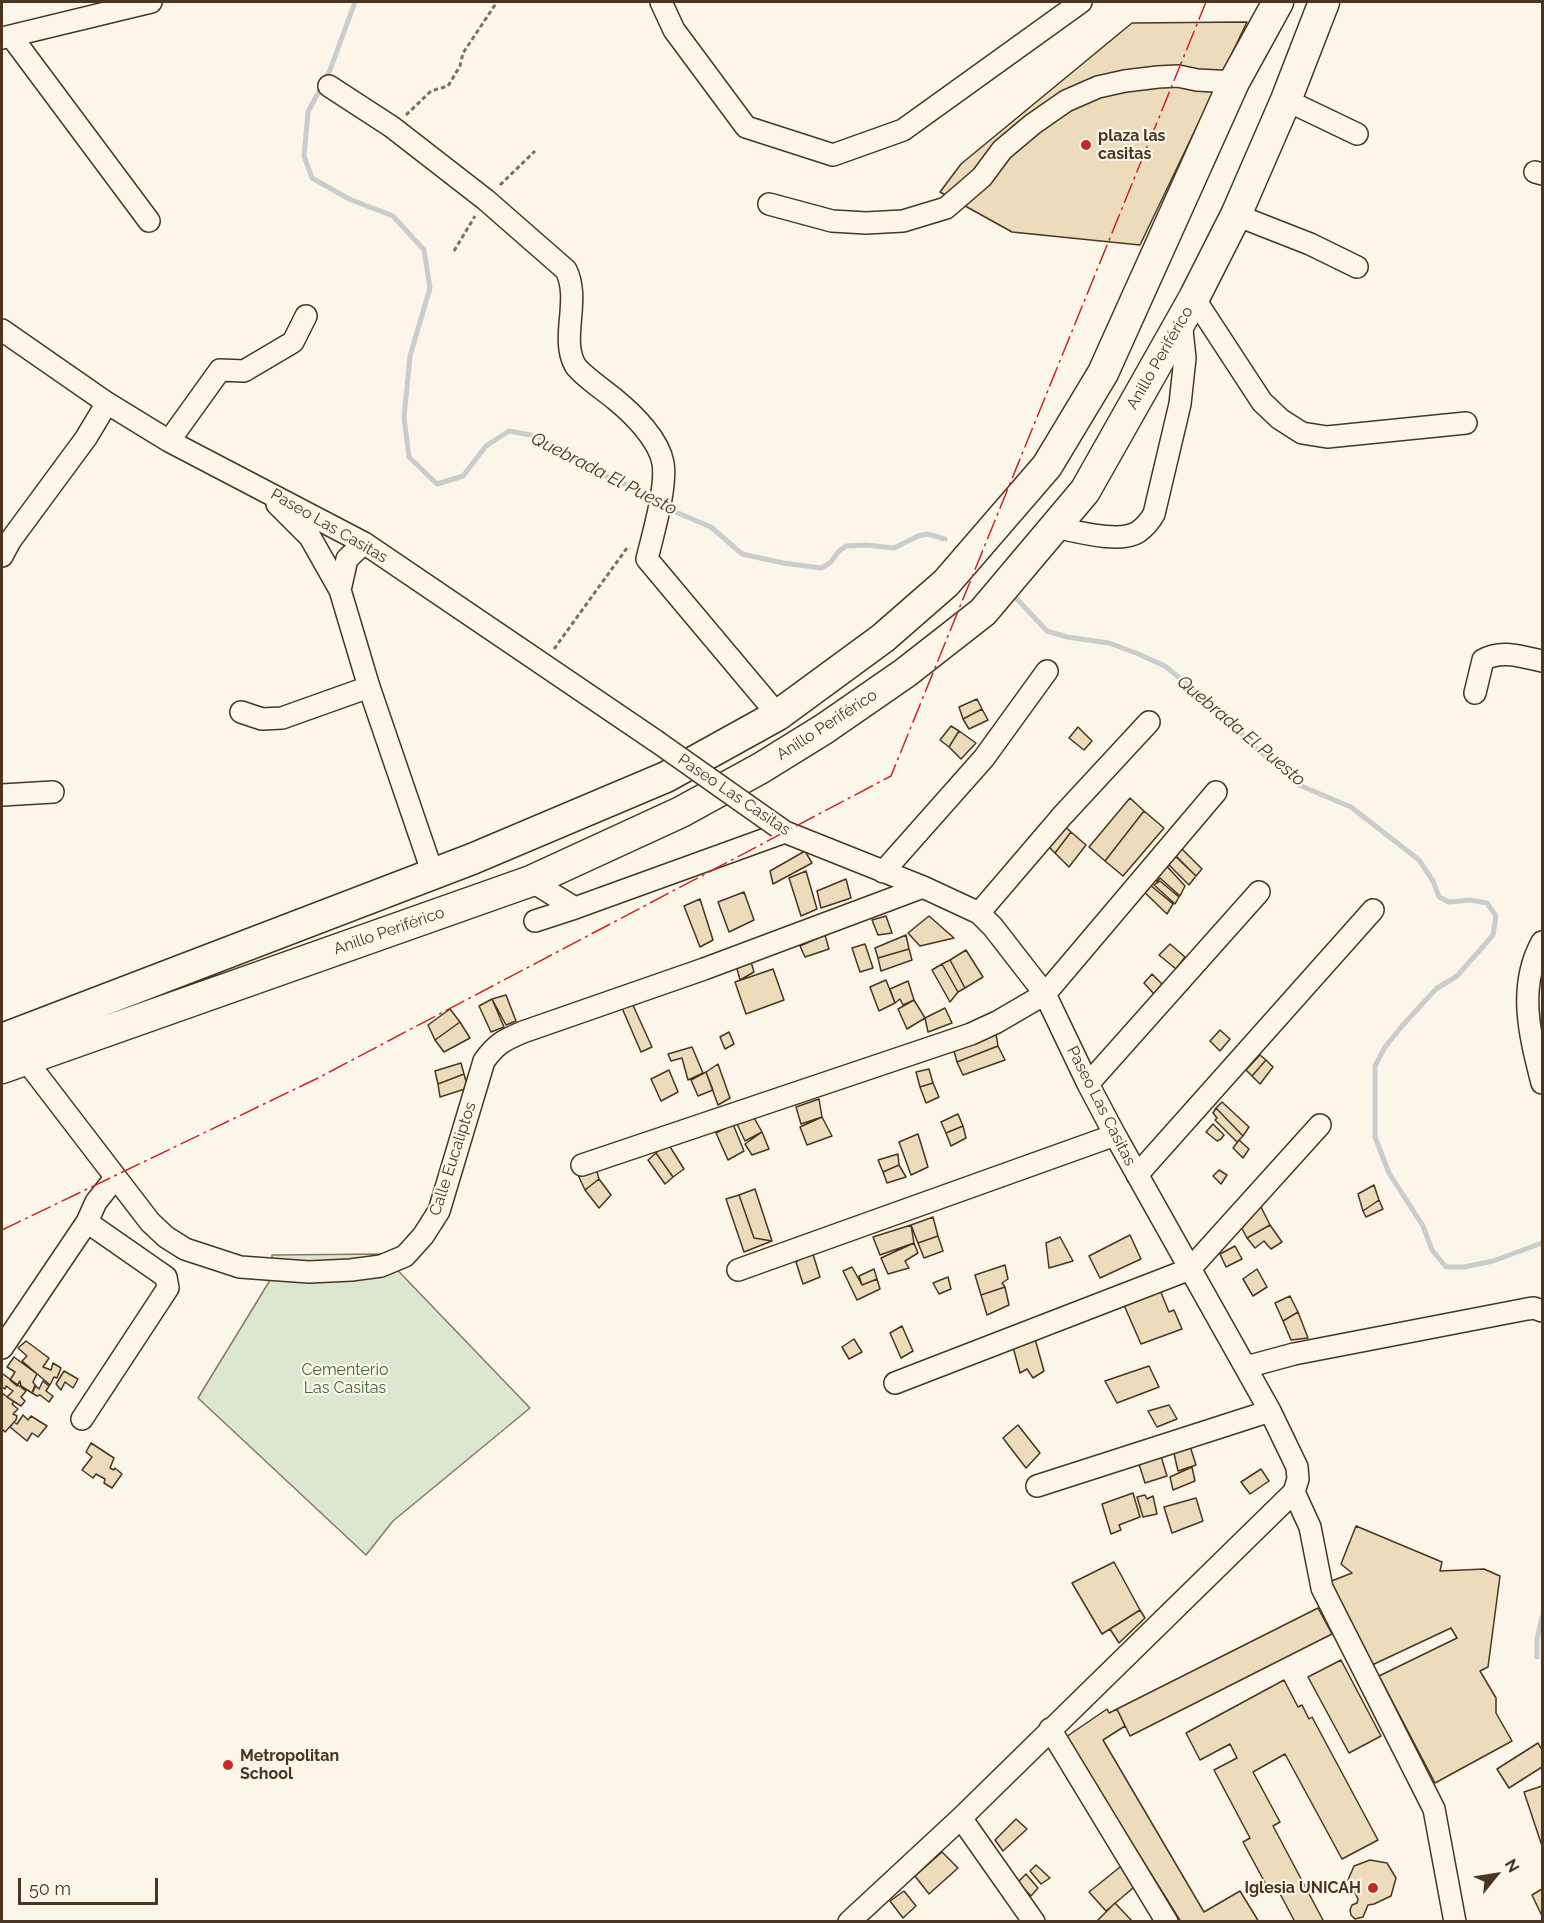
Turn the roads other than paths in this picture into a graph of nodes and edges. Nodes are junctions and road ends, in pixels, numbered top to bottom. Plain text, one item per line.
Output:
1 (151, 2) edge
2 (662, 2) edge
3 (1081, 2) edge
4 (1278, 2) edge
5 (1324, 2) edge
6 (103, 7) edge
7 (6, 37) edge
8 (1234, 82) junction
9 (329, 86) dead end
10 (1286, 100) junction
11 (1357, 134) dead end
12 (769, 204) dead end
13 (1236, 215) junction
14 (149, 221) dead end
15 (1357, 267) dead end
16 (1188, 310) junction
17 (306, 316) dead end
18 (2, 330) edge
19 (107, 403) junction
20 (1466, 423) dead end
21 (169, 441) junction
22 (262, 488) junction
23 (1054, 527) junction
24 (364, 543) junction
25 (2, 556) edge
26 (340, 590) junction
27 (1542, 662) edge
28 (1047, 671) dead end
29 (369, 687) junction
30 (1475, 693) dead end
31 (242, 712) dead end
32 (778, 715) junction
33 (1149, 722) dead end
34 (53, 792) dead end
35 (1216, 792) dead end
36 (2, 795) edge
37 (782, 830) junction
38 (883, 872) junction
39 (433, 874) junction
40 (531, 881) junction
41 (923, 887) junction
42 (1259, 892) dead end
43 (575, 908) junction
44 (1373, 910) dead end
45 (979, 913) junction
46 (535, 921) dead end
47 (1542, 942) edge
48 (1045, 994) junction
49 (2, 1039) edge
50 (14, 1064) edge
51 (1542, 1083) edge
52 (1088, 1084) junction
53 (1320, 1125) dead end
54 (1114, 1135) junction
55 (582, 1165) dead end
56 (1137, 1175) junction
57 (115, 1178) junction
58 (87, 1222) junction
59 (1190, 1269) junction
60 (738, 1270) dead end
61 (1542, 1311) edge
62 (2, 1348) edge
63 (1246, 1367) junction
64 (895, 1383) dead end
65 (1270, 1411) junction
66 (82, 1419) dead end
67 (1037, 1486) dead end
68 (1294, 1492) junction
69 (1050, 1729) junction
70 (961, 1818) junction
71 (858, 1918) edge
72 (1034, 1922) edge
73 (1167, 1922) edge
74 (1455, 1922) edge

1 - 6 street
2 - 3 street
4 - 8 highway
5 - 10 highway, Anillo Periférico
6 - 7 street
7 - 14 street
8 - 12 street
8 - 32 highway
9 - 32 street
10 - 11 street
10 - 13 highway, Anillo Periférico
13 - 15 street
13 - 16 highway, Anillo Periférico
16 - 20 street
16 - 23 highway, Anillo Periférico
16 - 23 street
17 - 21 street
18 - 19 street, Paseo Las Casitas
19 - 21 street, Paseo Las Casitas
19 - 25 street
21 - 22 street, Paseo Las Casitas
22 - 24 street, Paseo Las Casitas
22 - 26 street
23 - 40 highway, Anillo Periférico
24 - 26 street
24 - 37 street, Paseo Las Casitas, bridge
26 - 29 street
27 - 30 street
28 - 38 street
29 - 31 street
29 - 39 street
32 - 39 highway
33 - 45 street
34 - 36 street
35 - 48 street
37 - 38 street, Paseo Las Casitas
37 - 43 street
38 - 41 street, Paseo Las Casitas
39 - 49 highway
40 - 43 street
40 - 50 highway, Anillo Periférico
41 - 45 street, Paseo Las Casitas
41 - 57 street, Calle Eucaliptos
42 - 52 street
43 - 46 street
44 - 56 street
45 - 48 street, Paseo Las Casitas
47 - 51 street
48 - 52 street, Paseo Las Casitas
48 - 55 street
50 - 57 street, Calle Eucaliptos
52 - 54 street, Paseo Las Casitas
53 - 59 street
54 - 56 street, Paseo Las Casitas
54 - 60 street
56 - 59 street, Paseo Las Casitas
57 - 58 street
58 - 62 street
58 - 66 street
59 - 63 street, Paseo Las Casitas
59 - 64 street
61 - 63 street
63 - 65 street, Paseo Las Casitas
65 - 67 street
65 - 68 street, Paseo Las Casitas
68 - 69 street
68 - 74 street
69 - 70 street
69 - 73 street
70 - 71 street
70 - 72 street

